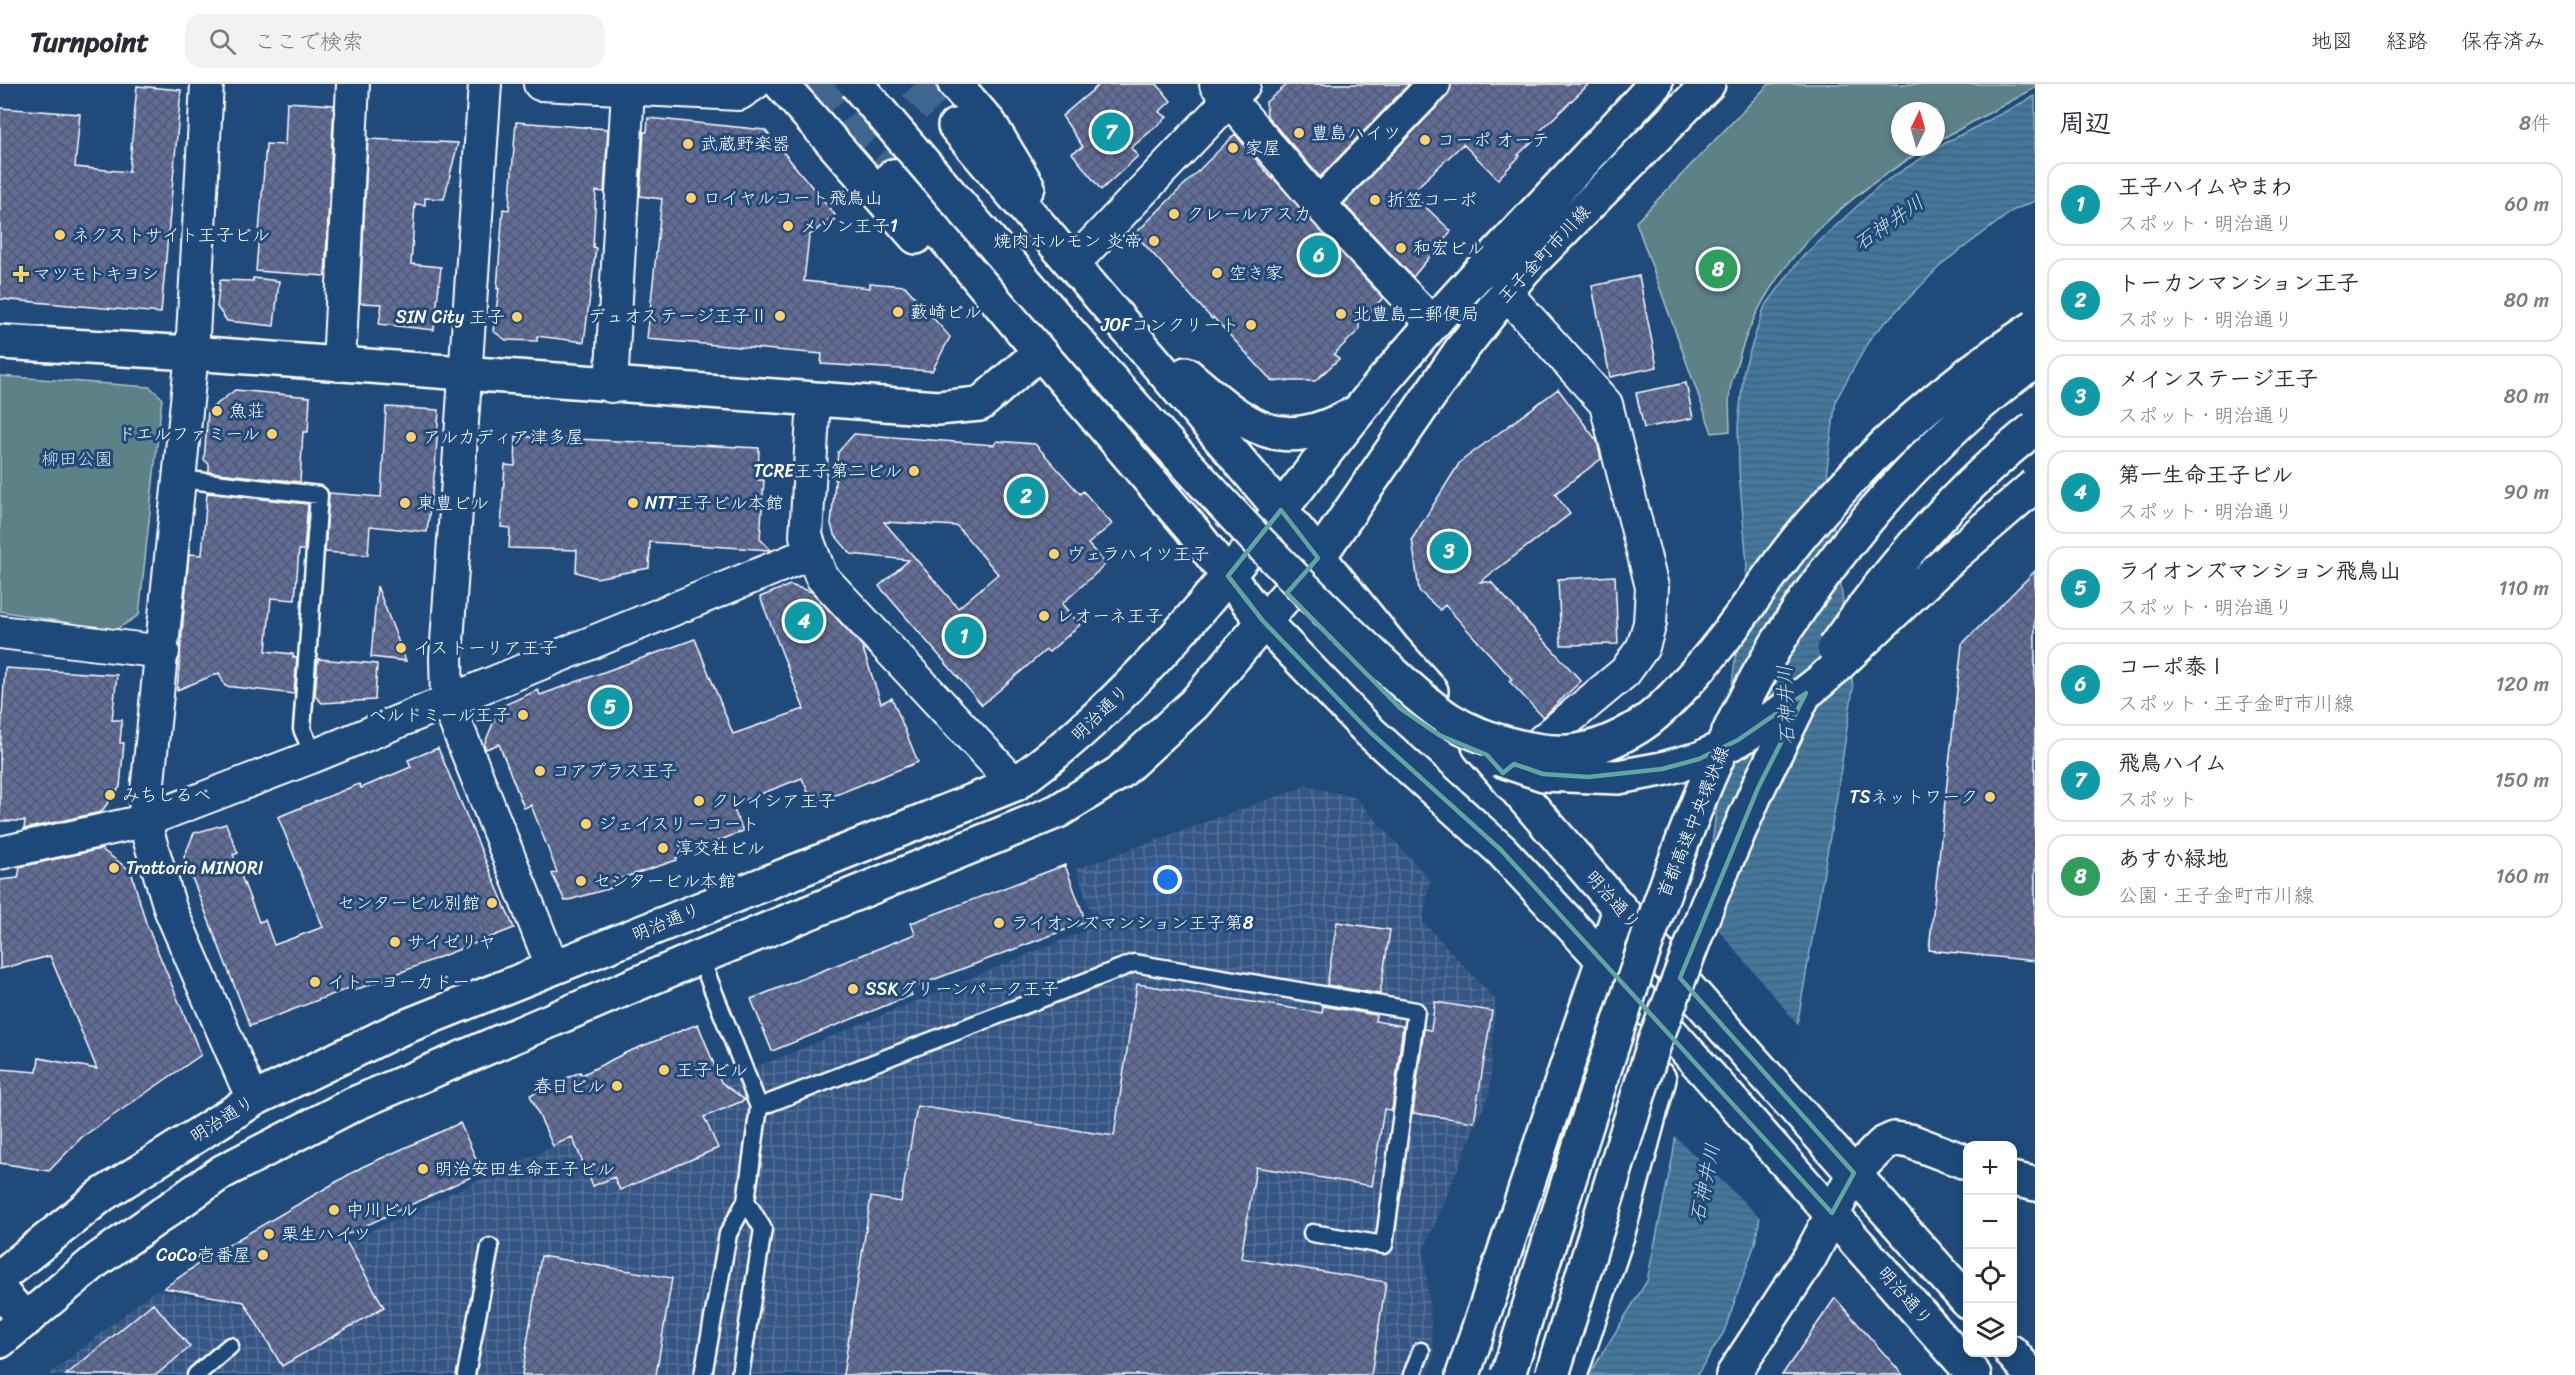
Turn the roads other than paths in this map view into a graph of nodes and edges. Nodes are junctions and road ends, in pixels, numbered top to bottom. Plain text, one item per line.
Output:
1 (207, 84) edge
2 (353, 84) edge
3 (485, 84) edge
4 (540, 84) edge
5 (754, 84) edge
6 (781, 84) edge
7 (836, 84) edge
8 (856, 84) edge
9 (955, 84) edge
10 (1434, 84) edge
11 (1655, 84) edge
12 (1708, 84) edge
13 (1230, 89) edge
14 (628, 90) junction
15 (955, 126) tunnel mouth
16 (893, 176) tunnel mouth
17 (1319, 204) junction
18 (1073, 264) junction
19 (1505, 292) junction
20 (1119, 319) junction
21 (1432, 322) junction
22 (2035, 327) edge
23 (0, 342) edge
24 (1040, 352) junction
25 (192, 353) junction
26 (2035, 360) edge
27 (339, 365) junction
28 (465, 373) junction
29 (611, 386) junction
30 (814, 399) junction
31 (1358, 411) junction
32 (2035, 428) edge
33 (180, 479) junction
34 (2035, 485) edge
35 (1281, 510) junction
36 (811, 554) junction
37 (1318, 558) junction
38 (1228, 576) junction
39 (1263, 621) junction
40 (0, 632) edge
41 (163, 652) junction
42 (447, 701) junction
43 (314, 756) junction
44 (1503, 773) junction
45 (1015, 784) junction
46 (144, 821) junction
47 (0, 853) edge
48 (1620, 909) junction
49 (700, 957) junction
50 (1602, 959) junction
51 (552, 966) junction
52 (1690, 990) junction
53 (1673, 1035) junction
54 (253, 1100) junction
55 (759, 1107) junction
56 (1963, 1161) edge
57 (1854, 1173) junction
58 (2017, 1180) edge
59 (2035, 1184) edge
60 (746, 1201) junction
61 (1832, 1213) junction
62 (1312, 1233) dead end
63 (490, 1247) dead end
64 (0, 1277) edge
65 (0, 1291) edge
66 (1963, 1296) edge
67 (26, 1320) junction
68 (0, 1341) edge
69 (230, 1346) dead end
70 (1421, 1351) dead end
71 (2015, 1357) edge
72 (196, 1375) edge
73 (466, 1375) edge
74 (702, 1375) edge
75 (740, 1375) edge
76 (1412, 1375) edge
77 (1463, 1375) edge
78 (1508, 1375) edge
79 (1552, 1375) edge
80 (1570, 1375) edge
81 (1733, 1375) edge
82 (1974, 1375) edge
83 (2031, 1375) edge

1 - 25 street
2 - 27 street
3 - 28 street
4 - 14 street
5 - 14 street
6 - 24 main road
7 - 34 main road, bridge
8 - 22 main road, bridge
9 - 18 main road
10 - 17 street
11 - 21 main road, 王子金町市川線
12 - 19 main road, 王子金町市川線
13 - 17 street
13 - 18 street
14 - 29 street
15 - 18 main road
16 - 24 main road
17 - 21 street
18 - 20 main road
19 - 37 main road, 王子金町市川線
19 - 44 street
20 - 31 main road
20 - 35 main road, 明治通り
21 - 31 main road, 王子金町市川線
23 - 25 main road
24 - 30 main road
24 - 38 main road, 明治通り
25 - 27 main road
25 - 33 street
26 - 78 main road, 首都高速中央環状線, bridge
27 - 28 main road
28 - 29 main road
28 - 42 street
29 - 30 main road
30 - 36 street
31 - 35 main road, 王子金町市川線
32 - 79 main road, bridge
33 - 41 street
33 - 43 lane
35 - 37 main road, 明治通り
35 - 38 main road, 明治通り
36 - 42 street
36 - 45 street
37 - 39 main road
37 - 44 main road, 明治通り
38 - 39 main road, 明治通り
38 - 45 main road, 明治通り
39 - 49 main road
39 - 50 main road, 明治通り
40 - 41 street
41 - 46 street
42 - 43 street
42 - 51 street
43 - 46 street
44 - 48 main road, 明治通り
45 - 51 main road, 明治通り
46 - 47 street
46 - 54 street
48 - 50 main road
48 - 52 main road, 明治通り
49 - 55 lane
49 - 67 main road
50 - 53 main road, 明治通り
50 - 77 main road
51 - 54 main road, 明治通り
52 - 53 main road
52 - 57 main road, 明治通り
53 - 61 main road, 明治通り
53 - 80 main road
54 - 64 main road, 明治通り
55 - 60 lane
55 - 62 lane
56 - 57 main road
57 - 61 main road
57 - 66 main road, 明治通り
58 - 59 main road
60 - 74 lane
60 - 75 lane
61 - 81 main road
61 - 82 main road, 明治通り
63 - 73 lane
65 - 67 main road
67 - 68 main road
69 - 72 lane
70 - 76 lane
71 - 83 main road

